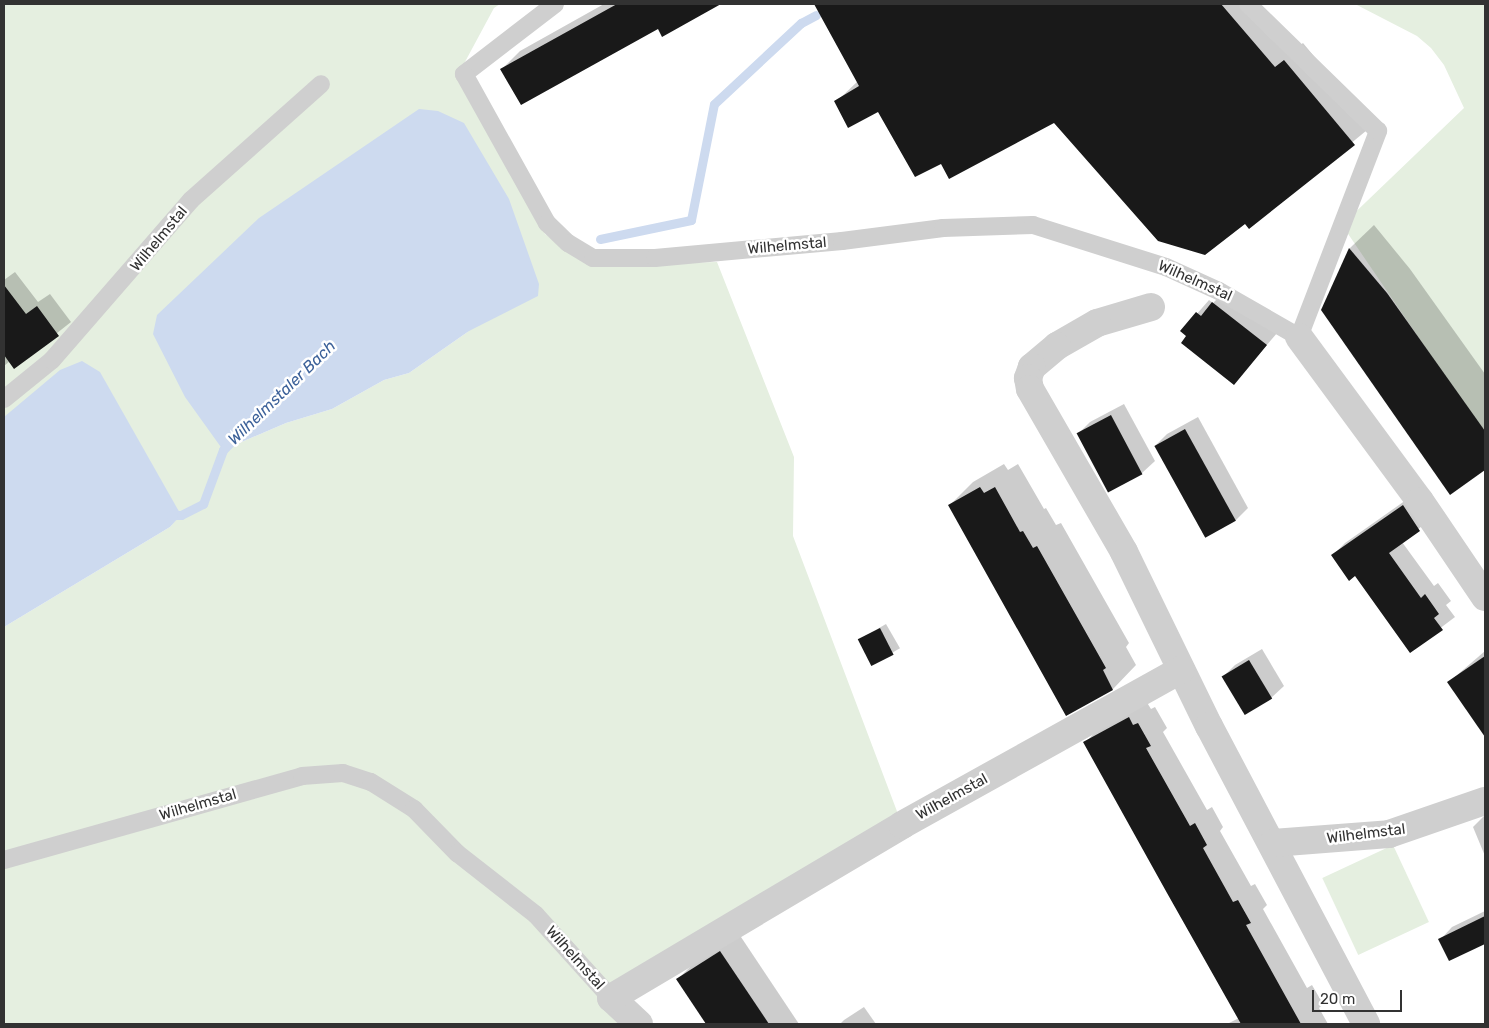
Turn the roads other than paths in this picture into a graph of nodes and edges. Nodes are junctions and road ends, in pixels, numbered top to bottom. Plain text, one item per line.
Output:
1 (555, 4) edge
2 (1248, 4) edge
3 (321, 84) dead end
4 (1151, 307) dead end
5 (1299, 337) junction
6 (4, 399) edge
7 (1485, 598) edge
8 (1181, 670) junction
9 (1485, 801) edge
10 (1273, 843) junction
11 (4, 860) edge
12 (611, 998) junction
13 (639, 1024) edge
14 (1366, 1024) edge

1 - 5 lane, Wilhelmstal
2 - 5 lane
3 - 6 lane, Wilhelmstal
4 - 8 street
5 - 7 street, Wilhelmstal
8 - 10 street
8 - 12 street, Wilhelmstal
9 - 10 street, Wilhelmstal
10 - 14 street
11 - 12 lane, Wilhelmstal
12 - 13 street

